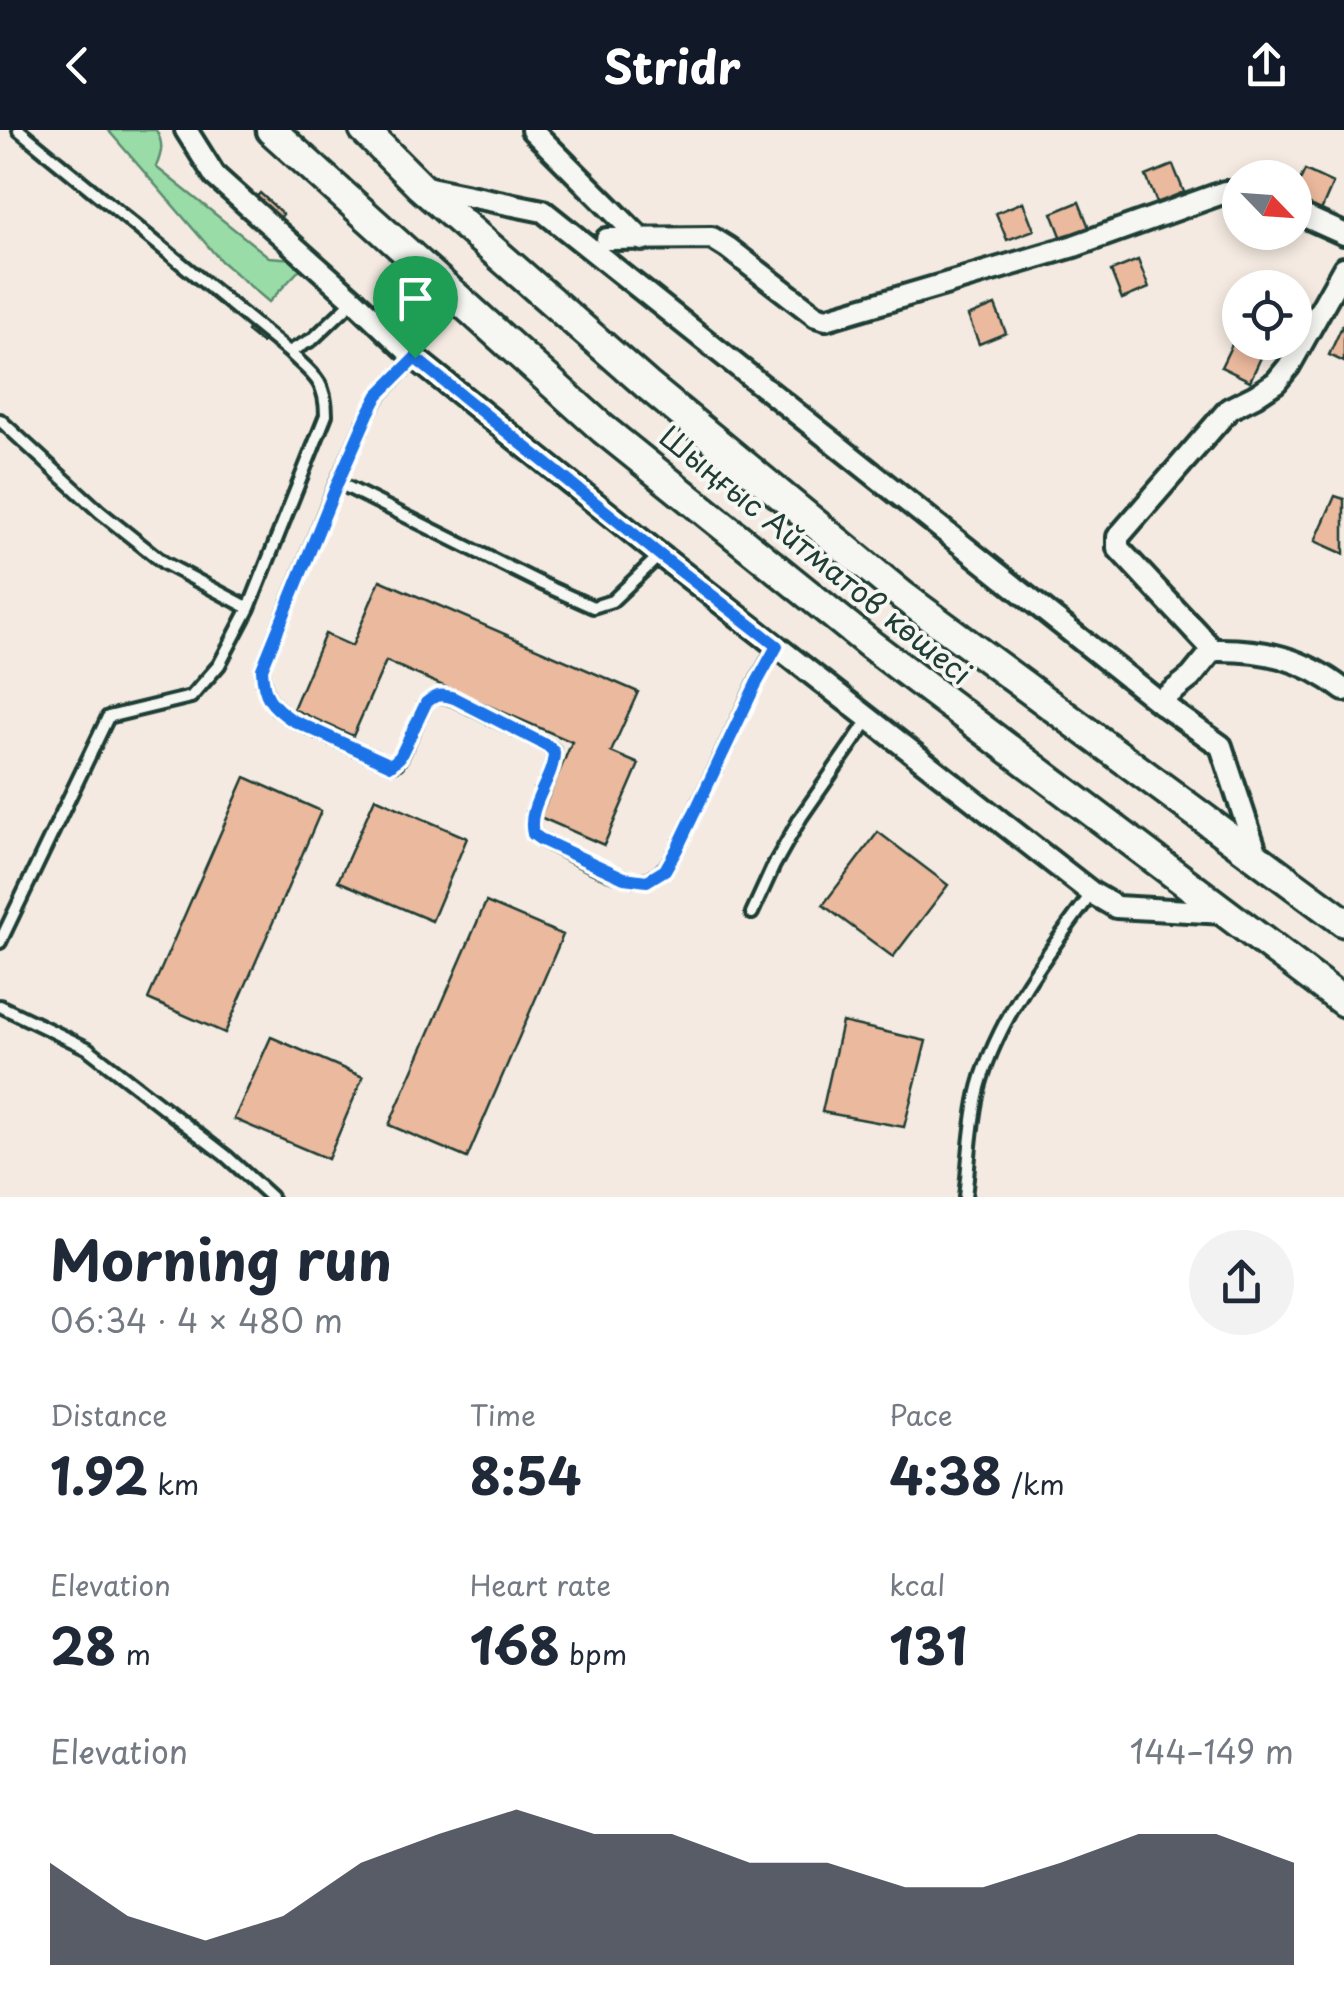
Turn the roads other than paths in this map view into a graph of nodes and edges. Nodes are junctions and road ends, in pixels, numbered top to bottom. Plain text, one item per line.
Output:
1 (19, 130) edge
2 (186, 130) edge
3 (270, 130) edge
4 (364, 130) edge
5 (532, 130) edge
6 (388, 143) edge
7 (420, 186) junction
8 (1222, 193) edge
9 (1312, 220) edge
10 (1344, 234) edge
11 (607, 239) dead end
12 (642, 240) junction
13 (1344, 268) edge
14 (354, 300) junction
15 (289, 352) junction
16 (415, 358) junction
17 (0, 420) edge
18 (338, 482) junction
19 (660, 555) junction
20 (249, 608) junction
21 (777, 646) junction
22 (1213, 650) junction
23 (1344, 690) edge
24 (1158, 702) junction
25 (868, 719) junction
26 (1258, 858) junction
27 (1092, 892) junction
28 (752, 912) dead end
29 (1225, 913) junction
30 (1344, 922) edge
31 (0, 942) edge
32 (1344, 1002) edge
33 (1, 1009) edge
34 (270, 1197) edge
35 (965, 1197) edge

1 - 15 lane
2 - 14 street
3 - 29 main road, Шыңғыс Айтматов көшесі
4 - 6 main road, Шыңғыс Айтматов көшесі
5 - 12 street
6 - 7 main road, Шыңғыс Айтматов көшесі
7 - 24 street
7 - 26 main road, Шыңғыс Айтматов көшесі
8 - 12 street
9 - 10 street
11 - 12 street
13 - 22 street
14 - 15 lane
14 - 16 street
15 - 20 lane
16 - 18 lane
16 - 19 street
17 - 20 lane
18 - 19 lane
18 - 21 lane
19 - 21 street
20 - 31 lane
21 - 25 street
22 - 23 street
22 - 24 street
24 - 26 street
25 - 27 street
25 - 28 lane
26 - 30 main road, Шыңғыс Айтматов көшесі
27 - 29 street
27 - 35 lane
29 - 32 main road, Шыңғыс Айтматов көшесі
33 - 34 lane

